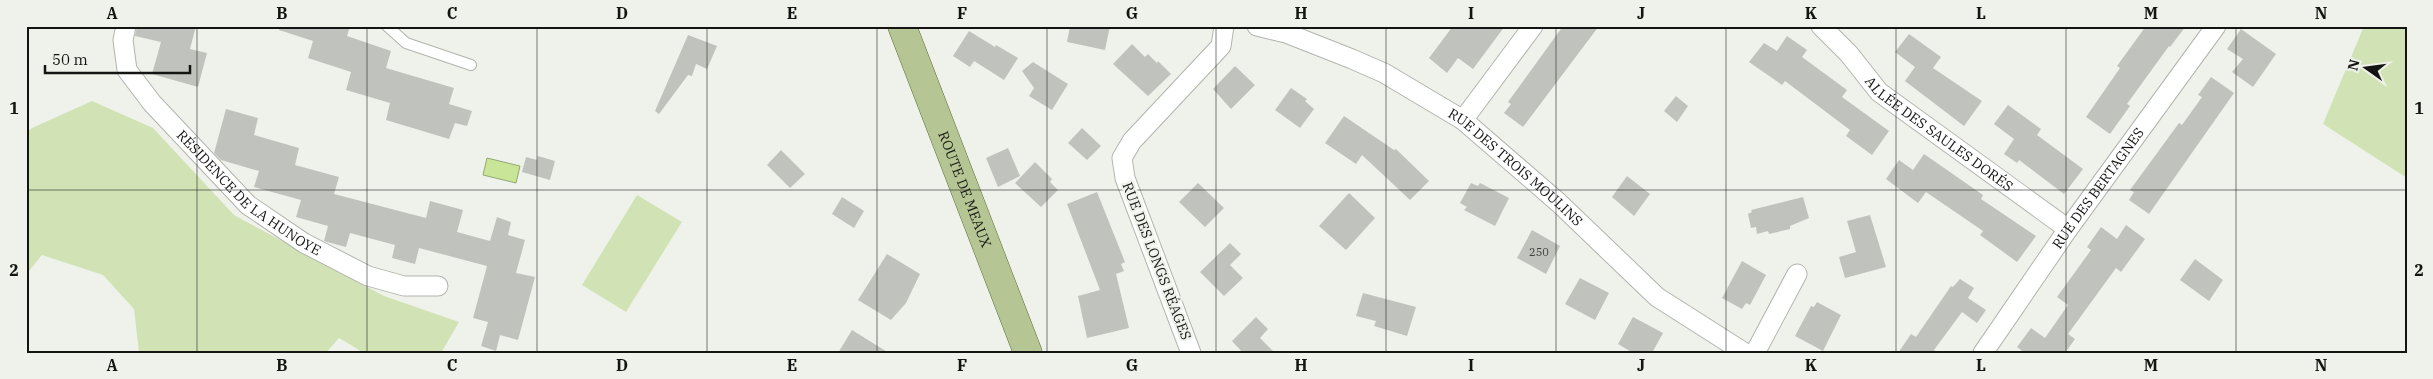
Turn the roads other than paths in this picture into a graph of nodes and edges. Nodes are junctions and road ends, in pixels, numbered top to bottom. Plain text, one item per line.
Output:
1 (126, 26) edge
2 (387, 26) edge
3 (902, 26) edge
4 (1224, 26) edge
5 (1533, 26) edge
6 (1822, 26) edge
7 (2216, 26) edge
8 (1265, 27) edge
9 (471, 65) dead end
10 (1462, 120) junction
11 (2068, 229) junction
12 (1797, 274) dead end
13 (438, 286) dead end
14 (1028, 353) edge
15 (1191, 353) edge
16 (1745, 353) edge
17 (1755, 353) edge
18 (1983, 353) edge

1 - 13 street, RÉSIDENCE DE LA HUNOYE
2 - 9 lane
3 - 14 main road, ROUTE DE MEAUX
4 - 15 street, RUE DES LONGS RÉAGES
5 - 10 street
6 - 11 street, ALLÉE DES SAULES DORÉS
7 - 11 street, RUE DES BERTAGNES
8 - 10 street, RUE DES TROIS MOULINS
10 - 16 street, RUE DES TROIS MOULINS
11 - 18 street, RUE DES BERTAGNES
12 - 17 street

